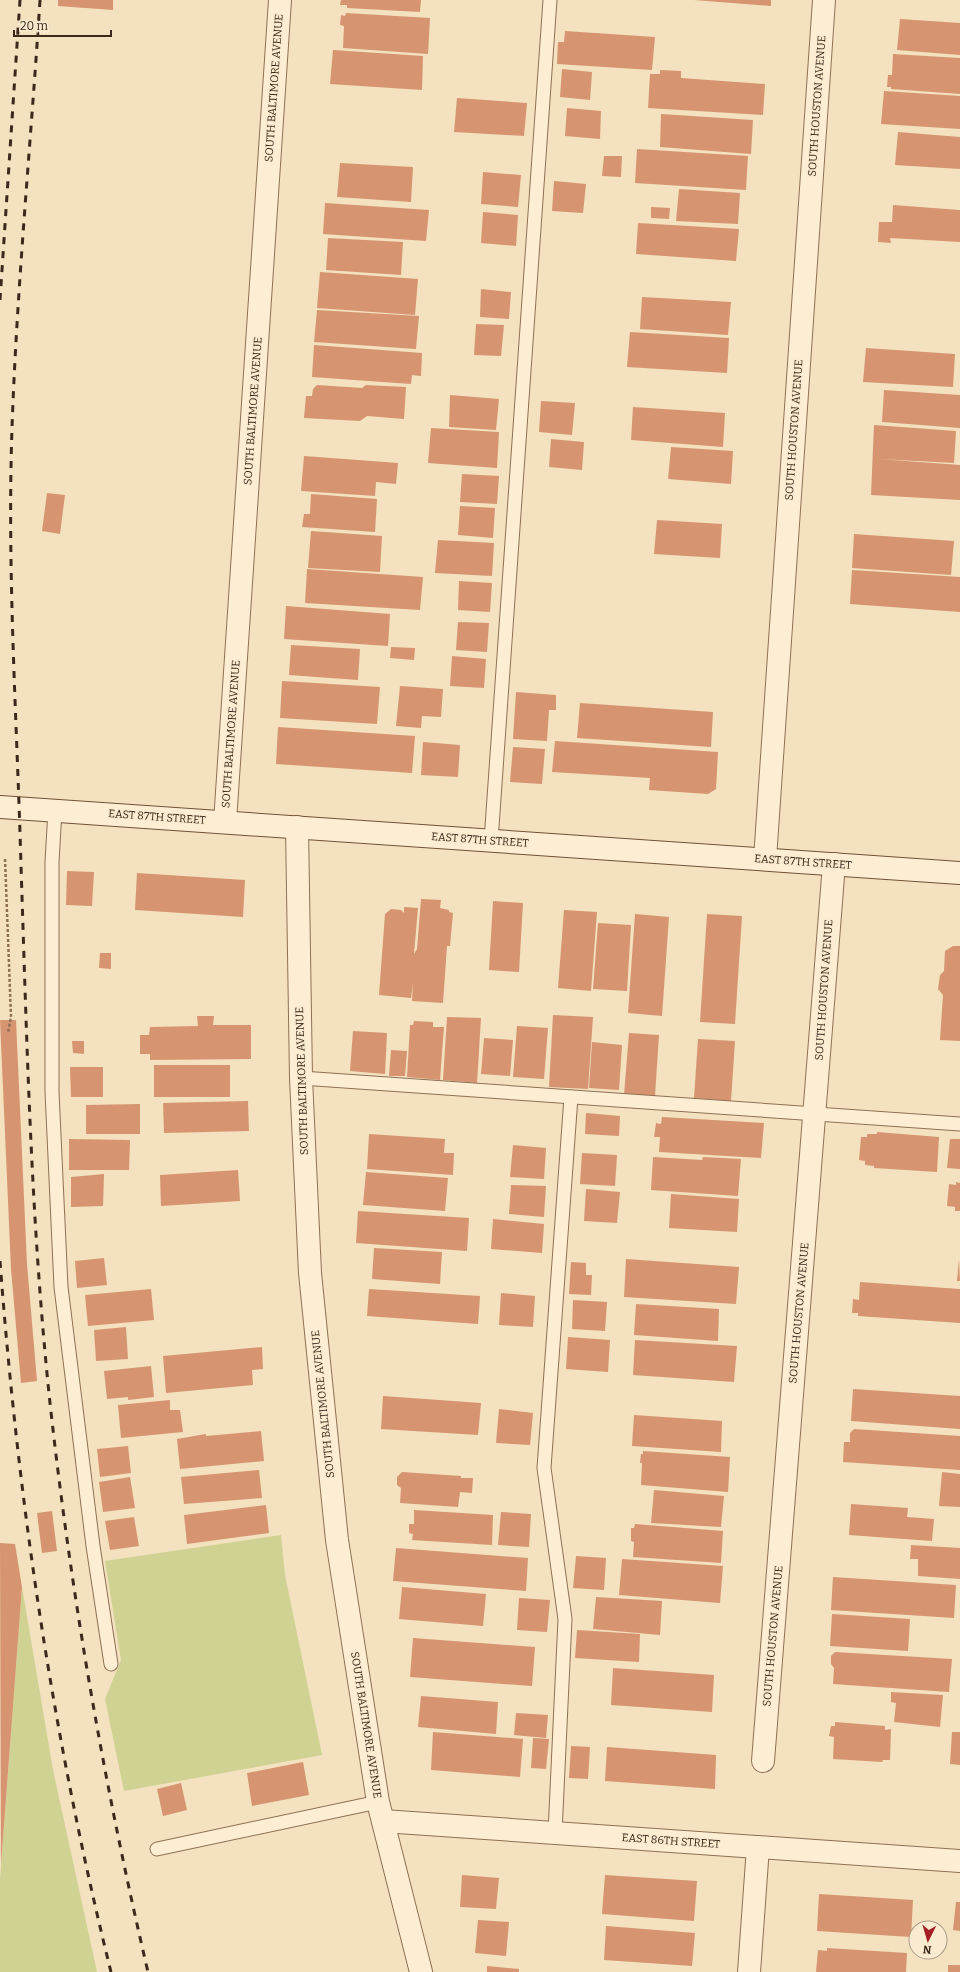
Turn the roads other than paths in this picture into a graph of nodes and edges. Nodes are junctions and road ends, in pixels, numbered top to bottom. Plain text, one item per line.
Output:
1 (280, 0) edge
2 (550, 0) edge
3 (824, 0) edge
4 (0, 807) edge
5 (55, 810) junction
6 (225, 822) junction
7 (297, 827) junction
8 (491, 841) junction
9 (765, 859) junction
10 (834, 864) junction
11 (960, 873) edge
12 (300, 1078) junction
13 (571, 1097) junction
14 (814, 1114) junction
15 (960, 1124) edge
16 (111, 1664) dead end
17 (763, 1761) dead end
18 (380, 1812) junction
19 (555, 1833) junction
20 (758, 1847) junction
21 (157, 1849) dead end
22 (960, 1861) edge
23 (421, 1972) edge
24 (749, 1972) edge

1 - 6 street, SOUTH BALTIMORE AVENUE
2 - 8 lane
3 - 9 street, SOUTH HOUSTON AVENUE
4 - 5 street, EAST 87TH STREET
5 - 6 street, EAST 87TH STREET
5 - 16 lane
6 - 7 street, EAST 87TH STREET
7 - 8 street, EAST 87TH STREET
7 - 12 street, SOUTH BALTIMORE AVENUE
8 - 9 street, EAST 87TH STREET
9 - 10 street, EAST 87TH STREET
10 - 11 street, EAST 87TH STREET
10 - 14 street, SOUTH HOUSTON AVENUE
12 - 13 lane
12 - 18 street, SOUTH BALTIMORE AVENUE
13 - 14 lane
13 - 19 lane
14 - 15 lane
14 - 17 street, SOUTH HOUSTON AVENUE
18 - 19 street, EAST 86TH STREET
18 - 21 lane
18 - 23 street, SOUTH BALTIMORE AVENUE
19 - 20 street, EAST 86TH STREET
20 - 22 street, EAST 86TH STREET
20 - 24 street

